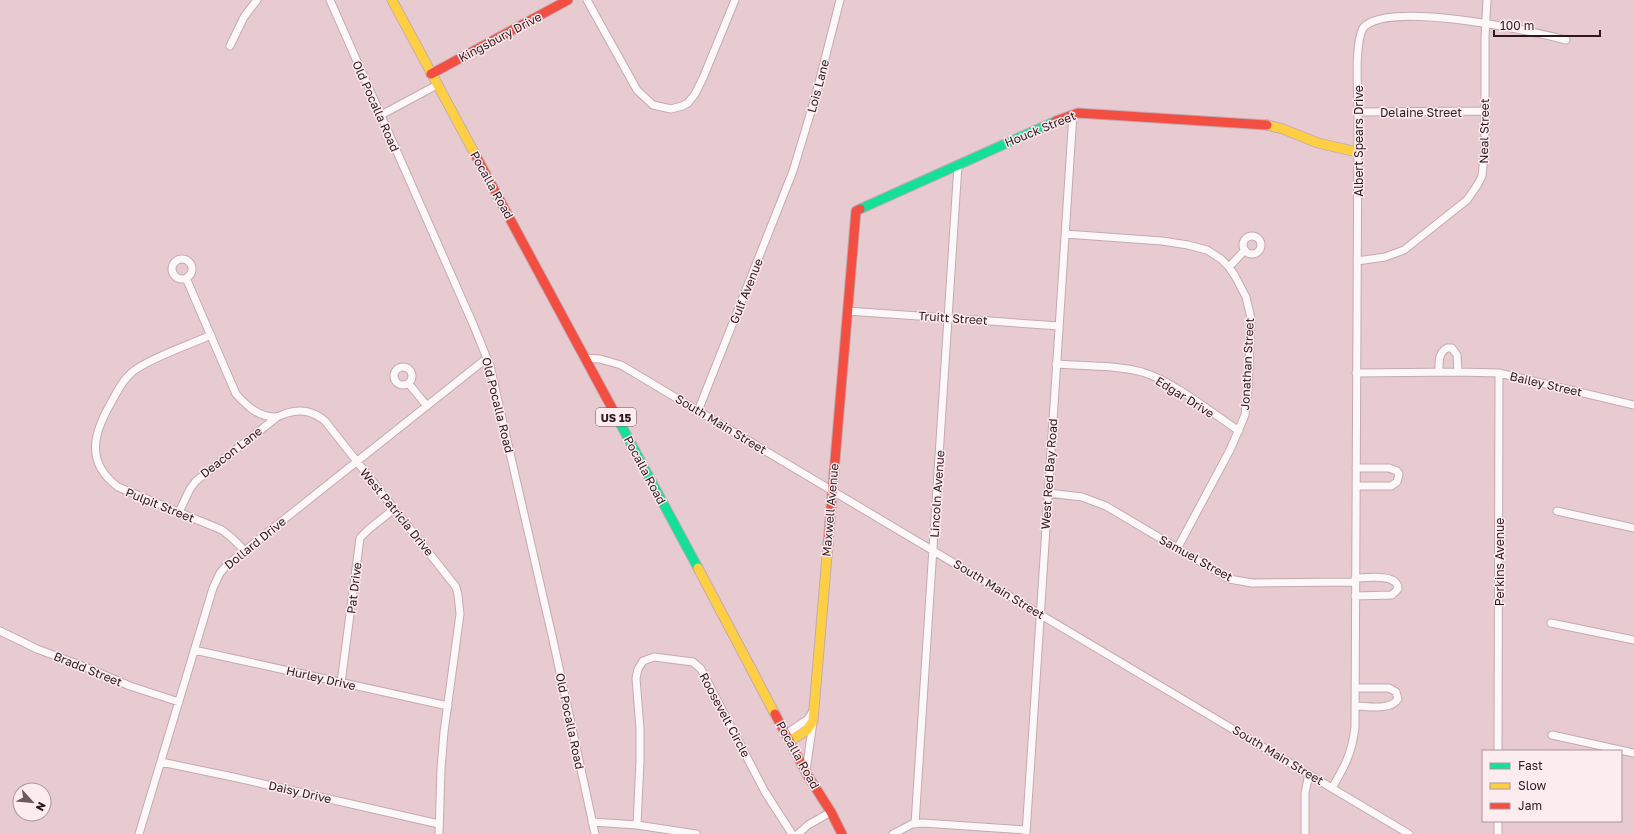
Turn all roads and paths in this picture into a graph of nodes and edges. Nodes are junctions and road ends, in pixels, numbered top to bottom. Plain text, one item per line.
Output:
1 (256, 0) edge
2 (330, 0) edge
3 (392, 0) edge
4 (568, 0) edge
5 (587, 0) edge
6 (735, 0) edge
7 (840, 0) edge
8 (1487, 0) edge
9 (1408, 9) dead end
10 (1446, 11) dead end
11 (1486, 19) junction
12 (1566, 40) dead end
13 (230, 46) dead end
14 (431, 74) junction
15 (437, 85) junction
16 (1484, 111) junction
17 (1358, 112) junction
18 (1073, 114) junction
19 (381, 115) junction
20 (1357, 152) junction
21 (958, 165) junction
22 (793, 171) joint
23 (1065, 234) junction
24 (1245, 250) dead end
25 (1357, 261) junction
26 (1229, 267) junction
27 (186, 278) dead end
28 (847, 311) junction
29 (949, 318) junction
30 (1059, 326) junction
31 (211, 336) junction
32 (487, 358) junction
33 (584, 358) junction
34 (1056, 364) junction
35 (1439, 372) junction
36 (1458, 372) junction
37 (1356, 373) junction
38 (1499, 373) junction
39 (409, 384) dead end
40 (1634, 405) edge
41 (427, 406) junction
42 (698, 411) junction
43 (277, 417) junction
44 (1239, 431) junction
45 (357, 462) junction
46 (1356, 468) junction
47 (1356, 486) junction
48 (831, 490) junction
49 (1048, 492) junction
50 (394, 509) junction
51 (1557, 511) dead end
52 (179, 512) junction
53 (1634, 528) edge
54 (1177, 549) junction
55 (933, 550) junction
56 (245, 551) junction
57 (1355, 580) junction
58 (1355, 596) junction
59 (1040, 613) junction
60 (1551, 622) dead end
61 (0, 631) edge
62 (1634, 640) edge
63 (194, 650) junction
64 (341, 683) junction
65 (1355, 688) junction
66 (179, 702) junction
67 (448, 706) junction
68 (1355, 706) junction
69 (814, 710) junction
70 (813, 721) junction
71 (1552, 735) dead end
72 (788, 737) junction
73 (1498, 750) edge
74 (1620, 750) edge
75 (1622, 750) edge
76 (1634, 753) edge
77 (161, 762) junction
78 (806, 771) junction
79 (1309, 774) junction
80 (1332, 788) junction
81 (831, 812) junction
82 (592, 822) junction
83 (1498, 822) edge
84 (439, 824) junction
85 (915, 824) junction
86 (637, 825) junction
87 (1026, 832) edge
88 (139, 834) edge
89 (439, 834) edge
90 (595, 834) edge
91 (696, 834) edge
92 (792, 834) edge
93 (798, 834) edge
94 (842, 834) edge
95 (894, 834) edge
96 (1305, 834) edge
97 (1409, 834) edge
98 (1498, 834) edge

1 - 13 street
2 - 19 street, Old Pocalla Road
3 - 14 street, Pocalla Road / US 15
4 - 14 street, Kingsbury Drive
5 - 6 street
7 - 22 street, Lois Lane
8 - 11 street, Neal Street
9 - 17 street, Albert Spears Drive
10 - 11 street
11 - 12 street
11 - 16 street, Neal Street
14 - 15 street, Pocalla Road / US 15
15 - 19 street
15 - 33 street, Pocalla Road / US 15
16 - 17 street, Delaine Street
16 - 25 street, Neal Street
17 - 20 street, Albert Spears Drive
18 - 20 street, Houck Street
18 - 21 street, Houck Street
18 - 23 street, West Red Bay Road
19 - 32 street, Old Pocalla Road
20 - 25 street, Albert Spears Drive
21 - 28 street, Houck Street
21 - 29 street, Lincoln Avenue
22 - 42 street, Gulf Avenue
23 - 26 street, Jonathan Street
23 - 30 street, West Red Bay Road
24 - 26 street
25 - 37 street, Albert Spears Drive
26 - 44 street, Jonathan Street
27 - 31 street, West Patricia Drive
28 - 29 street, Truitt Street
28 - 48 street, Maxwell Avenue
29 - 30 street, Truitt Street
29 - 55 street, Lincoln Avenue
30 - 34 street, West Red Bay Road
31 - 43 street, West Patricia Drive
31 - 52 street, Pulpit Street
32 - 41 street, Dollard Drive
32 - 82 street, Old Pocalla Road
33 - 42 street, South Main Street
33 - 72 street, Pocalla Road / US 15
34 - 44 street, Edgar Drive
34 - 49 street, West Red Bay Road
35 - 36 street, Bailey Street
35 - 36 street
35 - 37 street, Bailey Street
36 - 38 street, Bailey Street
37 - 46 street, Albert Spears Drive
38 - 40 street, Bailey Street
38 - 73 street, Perkins Avenue
39 - 41 street
41 - 45 street, Dollard Drive
42 - 48 street, South Main Street
43 - 45 street, West Patricia Drive
43 - 52 street, Deacon Lane
44 - 54 street, Jonathan Street
45 - 50 street, West Patricia Drive
45 - 56 street, Dollard Drive
46 - 47 street, Albert Spears Drive
46 - 47 street
47 - 57 street, Albert Spears Drive
48 - 55 street, South Main Street
48 - 69 street, Maxwell Avenue
49 - 54 street, Samuel Street
49 - 59 street, West Red Bay Road
50 - 64 street, Pat Drive
50 - 67 street, West Patricia Drive
51 - 53 street
52 - 56 street, Pulpit Street
54 - 57 street, Samuel Street
55 - 59 street, South Main Street
55 - 85 street, Lincoln Avenue
56 - 63 street, Dollard Drive
57 - 58 street, Albert Spears Drive
57 - 58 street
58 - 65 street, Albert Spears Drive
59 - 79 street, South Main Street
59 - 87 street, West Red Bay Road
60 - 62 street
61 - 66 street, Bradd Street
63 - 64 street, Hurley Drive
63 - 66 street, Dollard Drive
64 - 67 street, Hurley Drive
65 - 68 street, Albert Spears Drive
65 - 68 street
66 - 77 street, Dollard Drive
67 - 84 street, West Patricia Drive
68 - 80 street, Albert Spears Drive
69 - 70 street, Maxwell Avenue
69 - 72 street
70 - 72 street
70 - 78 street
71 - 74 street
72 - 78 street, Pocalla Road / US 15
75 - 76 street
77 - 84 street, Daisy Drive
77 - 88 street, Dollard Drive
78 - 81 street, Pocalla Road / US 15
79 - 80 street, South Main Street
79 - 96 street
80 - 97 street, South Main Street
81 - 93 street
81 - 94 street, Pocalla Road / US 15
82 - 86 street
82 - 90 street, Old Pocalla Road
83 - 98 street
84 - 89 street, West Patricia Drive
85 - 87 street
85 - 95 street
86 - 91 street
86 - 92 street, Roosevelt Circle

